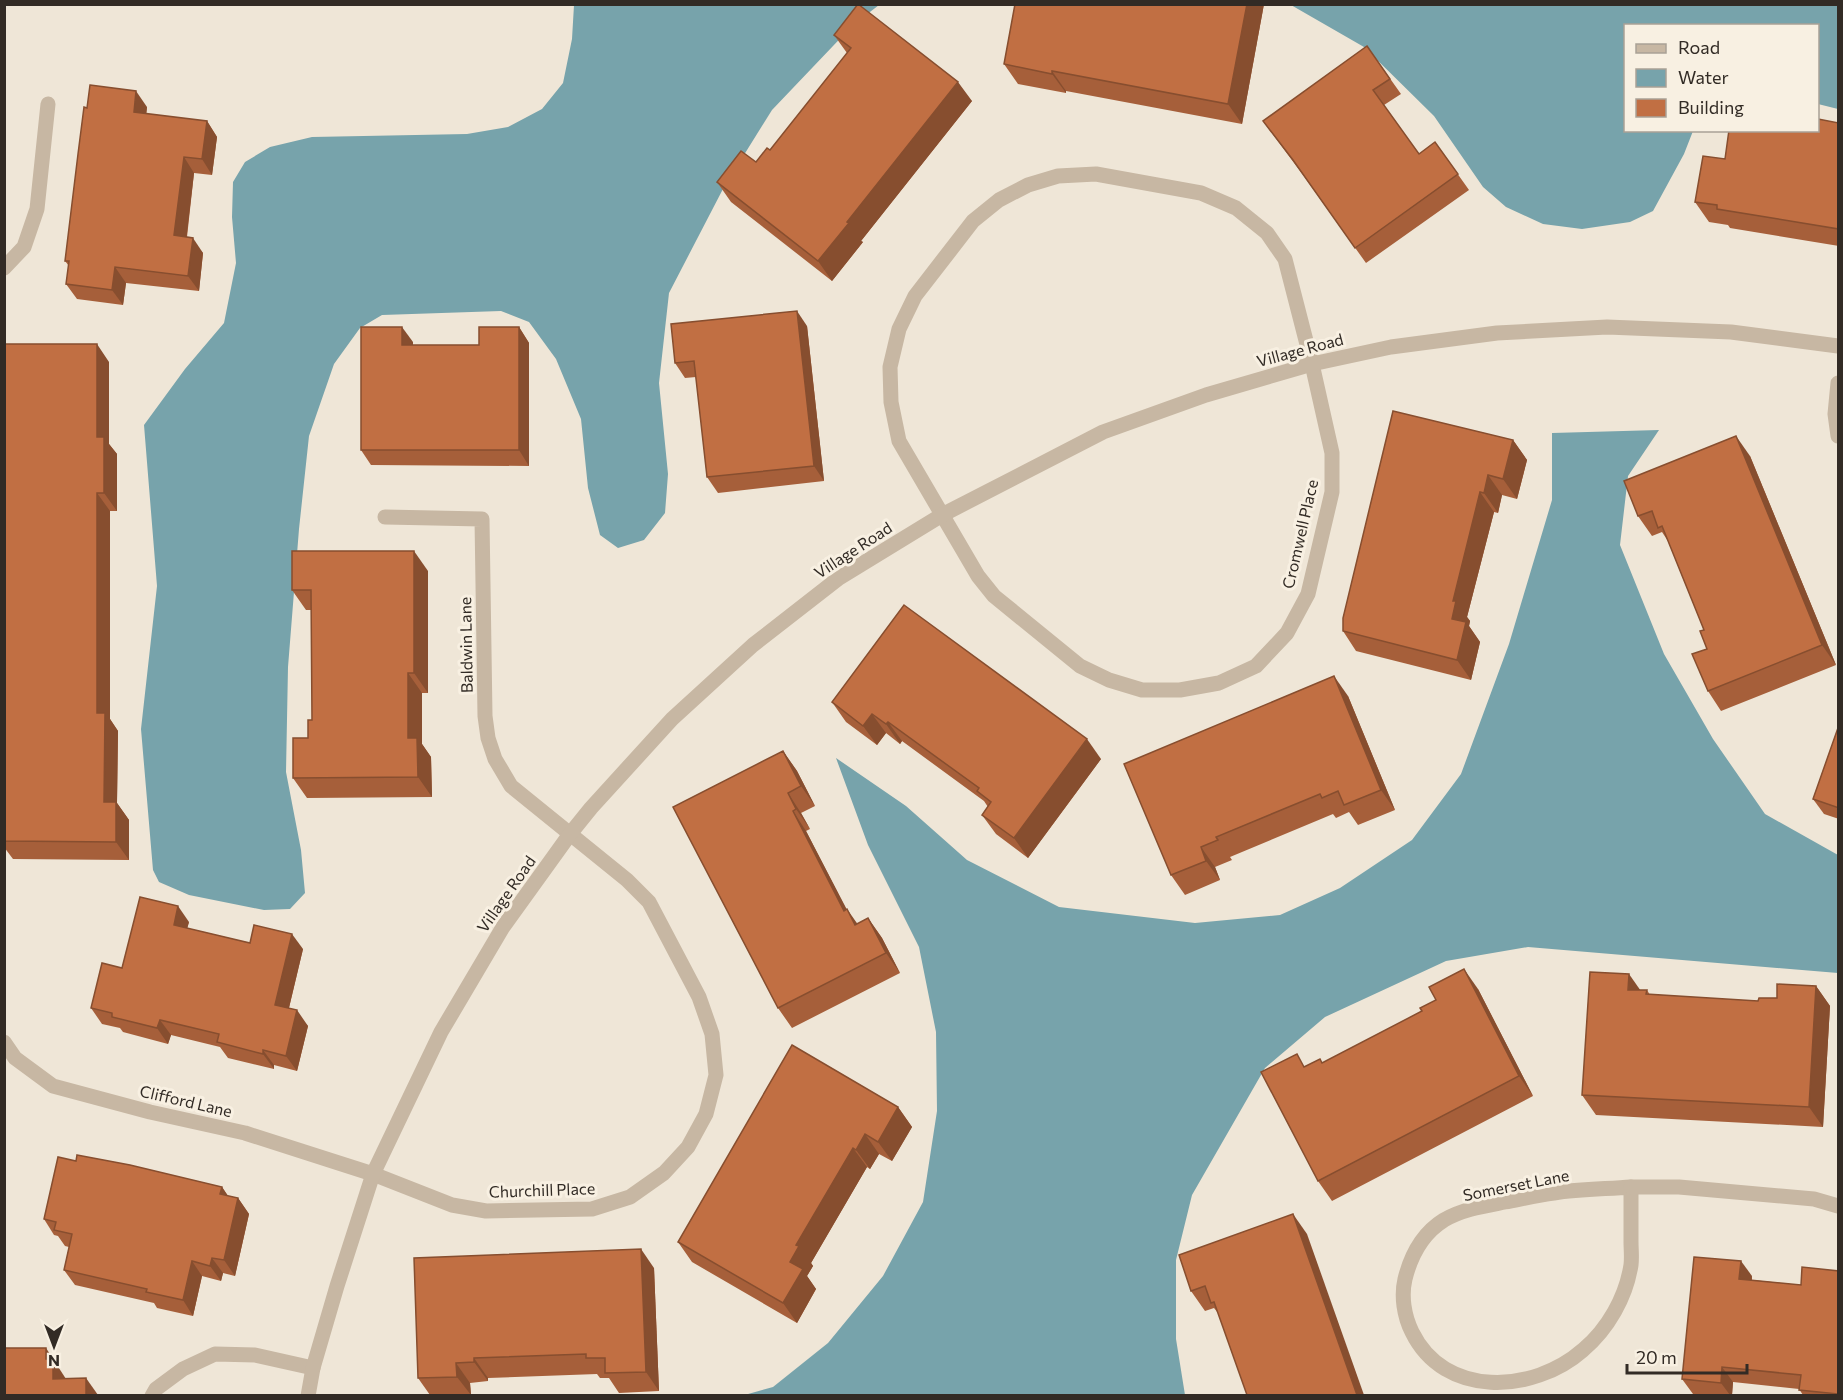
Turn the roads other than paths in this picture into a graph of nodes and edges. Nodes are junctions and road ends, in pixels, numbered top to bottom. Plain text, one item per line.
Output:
1 (48, 104) dead end
2 (4, 268) edge
3 (1839, 346) edge
4 (1312, 363) junction
5 (1839, 383) edge
6 (1839, 436) edge
7 (942, 515) junction
8 (384, 517) dead end
9 (570, 834) junction
10 (4, 1042) edge
11 (373, 1174) junction
12 (1631, 1187) junction
13 (1839, 1206) edge
14 (313, 1368) junction
15 (152, 1395) edge
16 (308, 1395) edge

1 - 2 street
3 - 4 street, Village Road
4 - 7 street, Village Road
4 - 7 street, Cromwell Place
4 - 7 street, Cromwell Place
5 - 6 street
7 - 9 street, Village Road
8 - 9 street, Baldwin Lane
9 - 11 street, Village Road
9 - 11 street, Churchill Place
10 - 11 street, Clifford Lane
11 - 14 street, Village Road
12 - 12 street, Somerset Lane
12 - 13 street, Somerset Lane
14 - 15 street
14 - 16 street, Village Road

